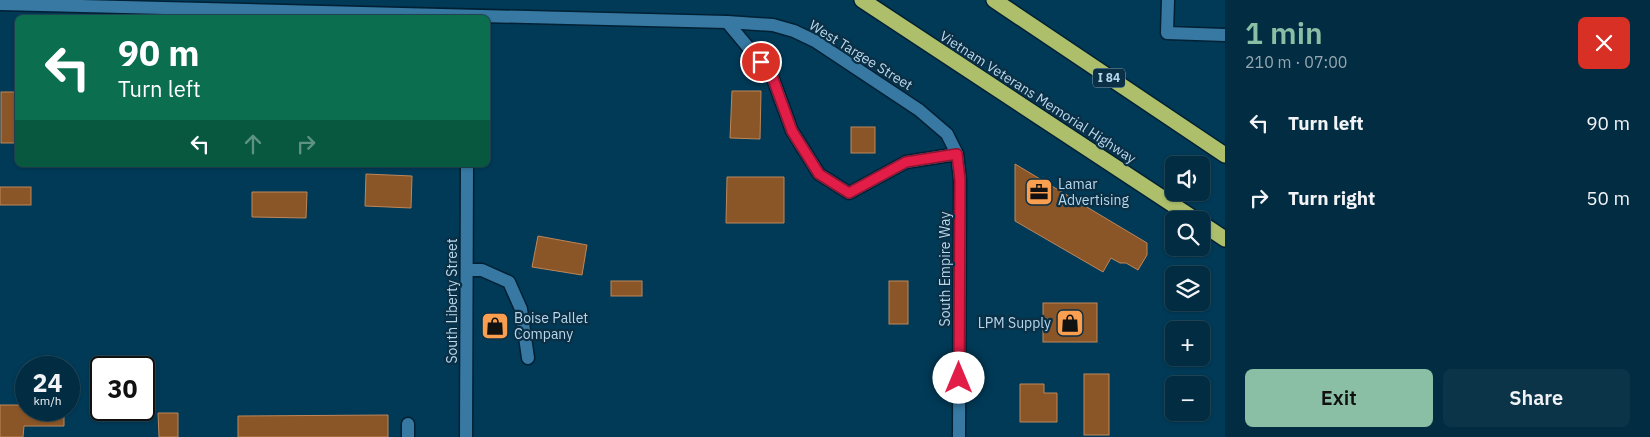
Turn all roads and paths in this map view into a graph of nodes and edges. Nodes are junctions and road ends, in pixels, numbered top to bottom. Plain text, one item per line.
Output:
1 (862, 0) edge
2 (994, 0) edge
3 (1168, 0) edge
4 (0, 4) edge
5 (428, 15) edge
6 (490, 17) edge
7 (727, 22) junction
8 (1225, 34) edge
9 (947, 134) joint
10 (957, 154) junction
11 (1225, 156) edge
12 (467, 167) edge
13 (1182, 211) edge
14 (1210, 229) edge
15 (1225, 239) edge
16 (466, 270) junction
17 (528, 358) dead end
18 (466, 437) edge
19 (959, 437) edge

1 - 13 highway, Vietnam Veterans Memorial Highway
2 - 11 highway, I 84
3 - 8 street
4 - 5 street, West Targee Street
6 - 7 street, West Targee Street
7 - 9 street, West Targee Street
7 - 10 street
9 - 10 street, South Empire Way
10 - 19 street, South Empire Way
12 - 16 street, South Liberty Street
14 - 15 highway
16 - 17 street
16 - 18 street, South Liberty Street

